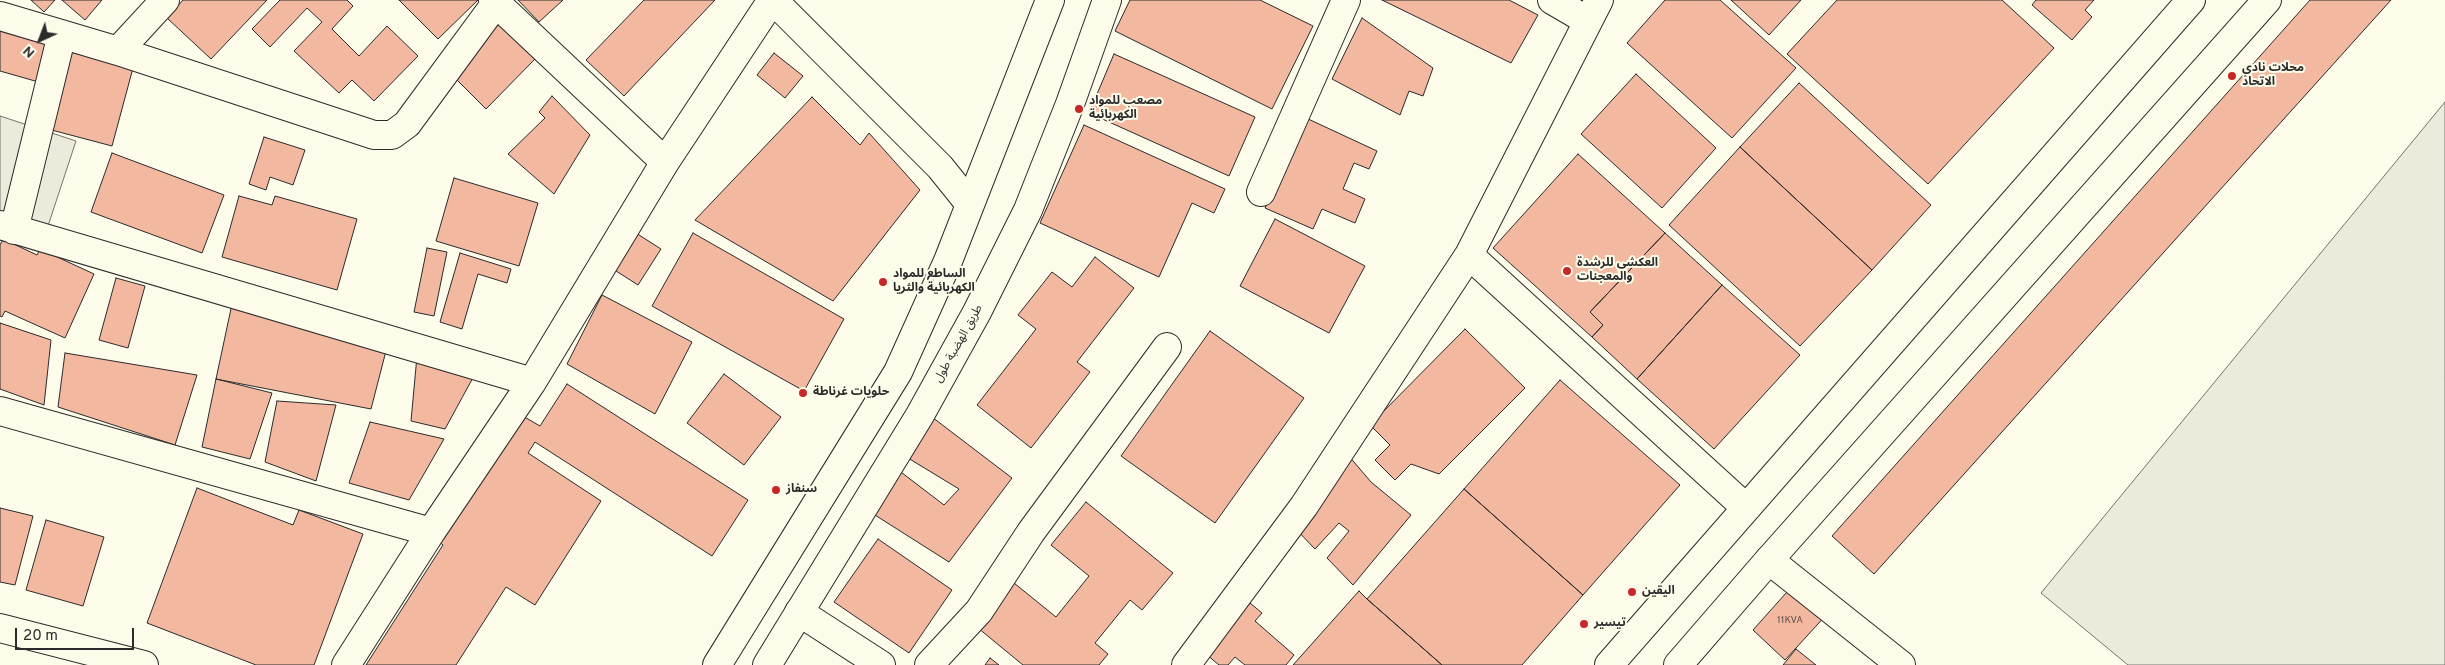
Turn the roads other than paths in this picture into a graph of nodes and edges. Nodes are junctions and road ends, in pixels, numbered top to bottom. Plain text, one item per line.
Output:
1 (165, 0) edge
2 (773, 0) edge
3 (1050, 0) edge
4 (1107, 0) edge
5 (1346, 0) edge
6 (1552, 0) edge
7 (2191, 0) edge
8 (2267, 0) edge
9 (494, 1) edge
10 (1593, 10) edge
11 (0, 16) edge
12 (62, 34) junction
13 (118, 51) junction
14 (665, 162) junction
15 (1261, 192) dead end
16 (969, 203) junction
17 (7, 227) edge
18 (1469, 255) junction
19 (1167, 347) dead end
20 (532, 382) junction
21 (0, 411) edge
22 (1745, 507) junction
23 (431, 532) junction
24 (1769, 560) junction
25 (799, 612) junction
26 (0, 628) edge
27 (144, 665) edge
28 (346, 665) edge
29 (716, 665) edge
30 (767, 665) edge
31 (881, 665) edge
32 (929, 665) edge
33 (1186, 665) edge
34 (1609, 665) edge
35 (1678, 665) edge
36 (1900, 665) edge

1 - 13 main road
2 - 14 main road
2 - 16 main road
3 - 16 main road
4 - 25 main road, طريق الهضبة طول
5 - 15 main road
6 - 10 main road
7 - 22 main road
8 - 24 main road
9 - 13 main road
9 - 14 main road
10 - 18 main road
11 - 12 main road
12 - 13 main road
12 - 17 main road
14 - 20 main road
16 - 29 main road
17 - 20 main road
18 - 22 main road
18 - 33 main road
19 - 32 main road
20 - 23 main road
21 - 23 main road
22 - 34 main road
23 - 28 main road
24 - 35 main road
24 - 36 main road
25 - 30 main road, طريق الهضبة طول
25 - 31 main road
26 - 27 main road

